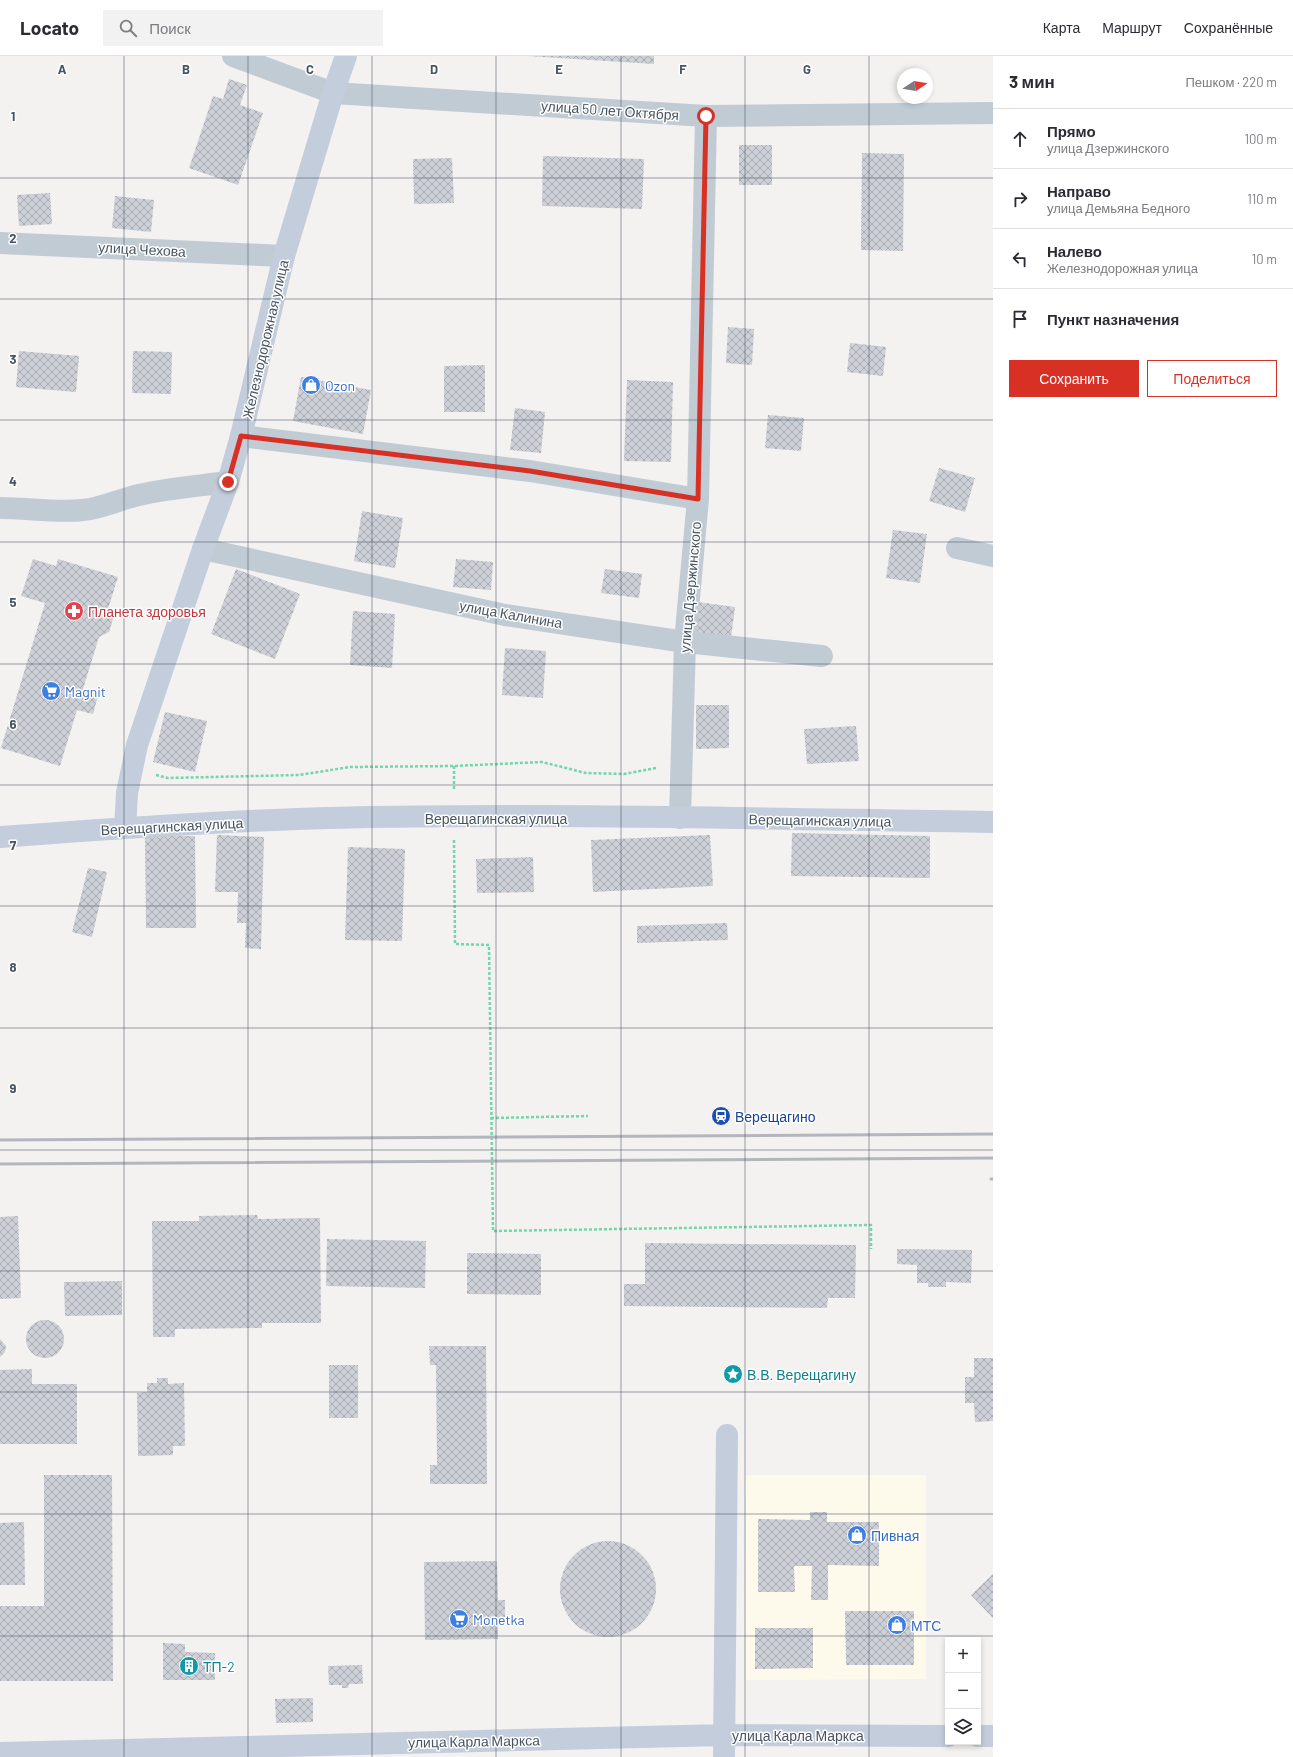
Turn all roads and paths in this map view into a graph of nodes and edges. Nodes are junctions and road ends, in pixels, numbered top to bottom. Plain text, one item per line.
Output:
1 (233, 56) edge
2 (346, 56) edge
3 (333, 93) junction
4 (993, 113) edge
5 (706, 116) junction
6 (0, 243) edge
7 (284, 256) junction
8 (241, 436) junction
9 (228, 482) junction
10 (698, 499) junction
11 (0, 508) edge
12 (957, 548) dead end
13 (202, 549) junction
14 (993, 556) edge
15 (684, 642) junction
16 (822, 656) dead end
17 (137, 745) junction
18 (682, 762) junction
19 (454, 766) junction
20 (454, 797) dead end
21 (680, 818) junction
22 (993, 822) edge
23 (125, 828) junction
24 (454, 836) dead end
25 (0, 837) edge
26 (588, 1116) dead end
27 (491, 1118) junction
28 (871, 1249) dead end
29 (727, 1435) dead end
30 (724, 1735) junction
31 (945, 1736) edge
32 (981, 1736) edge
33 (993, 1736) edge
34 (0, 1753) edge
35 (724, 1757) edge

1 - 3 street, улица 50 лет Октября
2 - 3 main road, Железнодорожная улица
3 - 5 street, улица 50 лет Октября
3 - 7 main road, Железнодорожная улица
4 - 5 street, улица 50 лет Октября
5 - 10 street, улица Дзержинского
6 - 7 street, улица Чехова
7 - 8 main road, Железнодорожная улица
8 - 9 main road, Железнодорожная улица
8 - 10 street
9 - 11 street
9 - 13 main road, Железнодорожная улица
10 - 15 street, улица Дзержинского
12 - 14 street
13 - 15 street, улица Калинина
13 - 17 main road, Железнодорожная улица
15 - 16 street, улица Калинина
15 - 18 street, улица Дзержинского
17 - 19 path
17 - 23 main road, Железнодорожная улица
18 - 19 path
18 - 21 street, улица Дзержинского
19 - 20 path
21 - 22 main road, Верещагинская улица
21 - 23 main road, Верещагинская улица
23 - 25 main road, Верещагинская улица
24 - 27 path
26 - 27 path
27 - 28 path
29 - 30 main road
30 - 31 main road, улица Карла Маркса
30 - 34 main road, улица Карла Маркса
30 - 35 main road
32 - 33 main road

